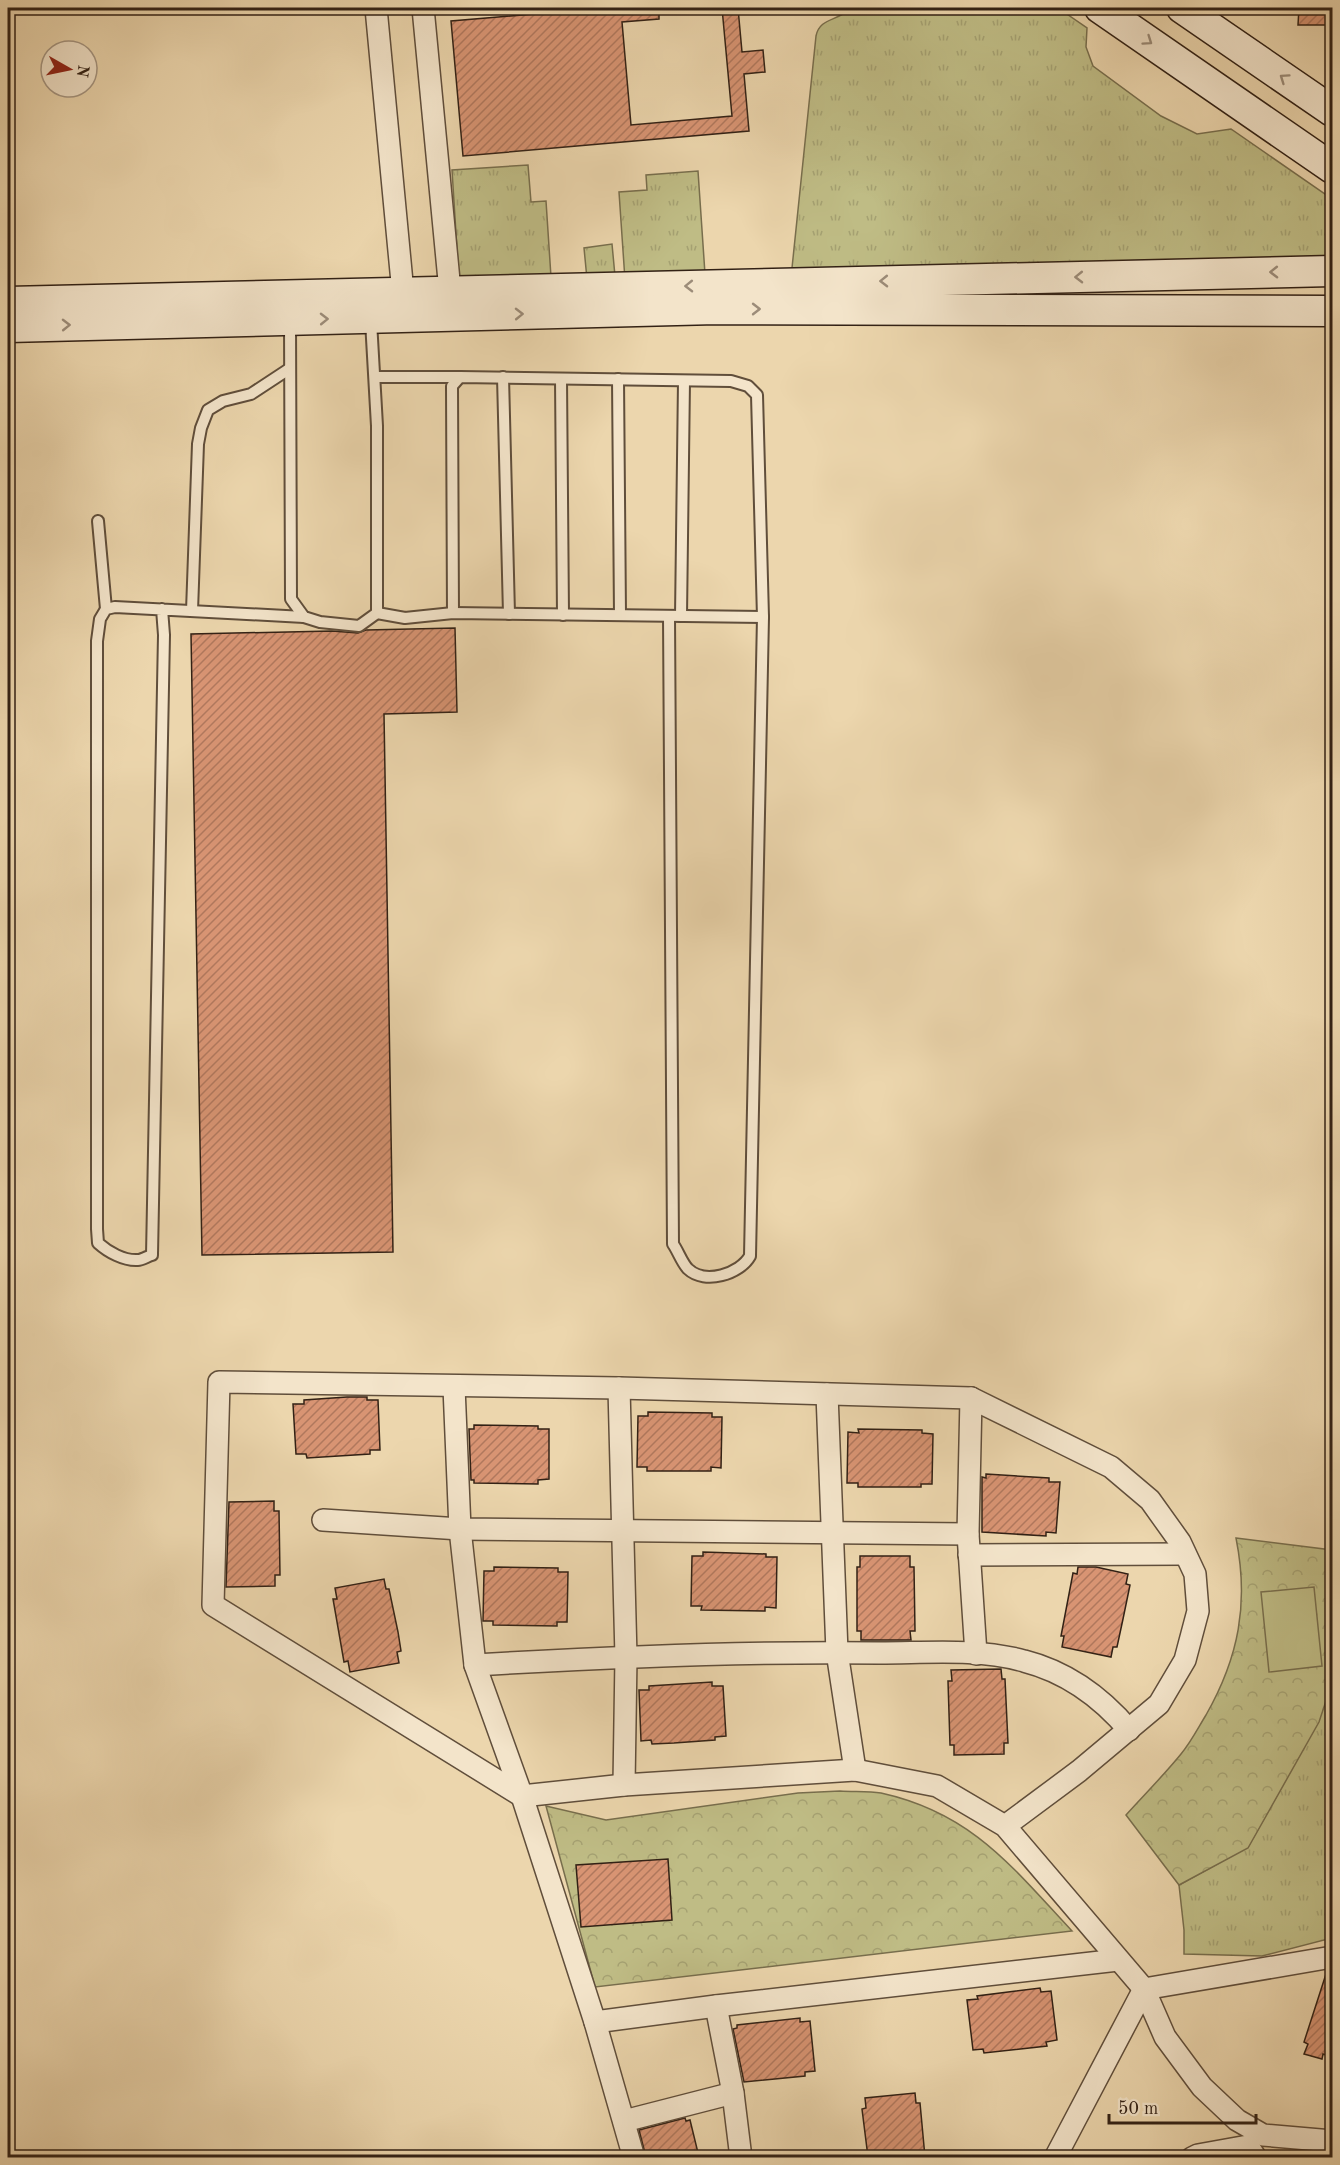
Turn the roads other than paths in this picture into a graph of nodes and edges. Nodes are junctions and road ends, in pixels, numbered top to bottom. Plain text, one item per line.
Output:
1 (376, 8) edge
2 (423, 8) edge
3 (1100, 8) edge
4 (1182, 8) edge
5 (1332, 111) edge
6 (1332, 168) edge
7 (1332, 271) edge
8 (450, 291) junction
9 (403, 293) junction
10 (8, 302) edge
11 (1332, 311) edge
12 (371, 318) junction
13 (290, 320) junction
14 (8, 327) edge
15 (289, 369) junction
16 (375, 377) junction
17 (460, 377) junction
18 (503, 377) junction
19 (561, 379) junction
20 (618, 379) junction
21 (684, 381) junction
22 (98, 521) dead end
23 (106, 609) junction
24 (162, 609) junction
25 (192, 611) junction
26 (377, 613) junction
27 (453, 614) junction
28 (509, 614) junction
29 (563, 615) junction
30 (620, 615) junction
31 (675, 616) junction
32 (304, 617) junction
33 (763, 617) junction
34 (454, 1387) junction
35 (619, 1389) junction
36 (827, 1394) junction
37 (971, 1398) junction
38 (323, 1520) dead end
39 (460, 1529) junction
40 (831, 1531) junction
41 (623, 1532) junction
42 (968, 1534) junction
43 (1185, 1554) junction
44 (969, 1555) junction
45 (837, 1652) junction
46 (976, 1654) junction
47 (626, 1657) junction
48 (475, 1665) junction
49 (1129, 1730) junction
50 (855, 1770) junction
51 (624, 1785) junction
52 (522, 1796) junction
53 (1005, 1826) junction
54 (1332, 1957) edge
55 (1118, 1960) junction
56 (1143, 1989) junction
57 (716, 2006) junction
58 (595, 2022) junction
59 (733, 2092) junction
60 (624, 2121) junction
61 (1332, 2140) edge
62 (634, 2157) edge
63 (741, 2157) edge
64 (1055, 2157) edge
65 (1192, 2157) edge
66 (1256, 2157) edge

1 - 9 street
2 - 8 street
3 -> 6 street
5 -> 4 street
7 -> 8 street
8 - 9 street
9 - 10 street
12 -> 11 street
13 -> 12 street
12 - 16 lane
14 -> 13 street
13 - 15 lane
15 - 25 lane
15 - 32 lane
16 - 17 lane
16 - 26 lane
17 - 18 lane
17 - 27 lane
18 - 19 lane
18 - 28 lane
19 - 20 lane
19 - 29 lane
20 - 21 lane
20 - 30 lane
21 - 31 lane
21 - 33 lane
22 - 23 lane
23 - 24 lane
23 - 24 lane
24 - 25 lane
25 - 32 lane
26 - 27 lane
26 - 32 lane
27 - 28 lane
28 - 29 lane
29 - 30 lane
30 - 31 lane
31 - 33 lane
31 - 33 lane
34 - 35 street
34 - 39 street
34 - 52 street
35 - 36 street
35 - 41 street
36 - 37 street
36 - 40 street
37 - 42 street
37 - 43 street
38 - 39 street
39 - 41 street
39 - 48 street
40 - 41 street
40 - 42 street
40 - 45 street
41 - 47 street
42 - 44 street
43 - 44 street
43 - 49 street
44 - 46 street
45 - 46 street
45 - 47 street
45 - 50 street
46 - 49 street
47 - 48 street
47 - 51 street
48 - 52 street
49 - 53 street
50 - 51 street
50 - 53 street
51 - 52 street
52 - 58 street
53 - 55 street
54 - 56 street
55 - 56 street
55 - 57 street
56 - 61 street
56 - 64 street
57 - 58 street
57 - 59 street
58 - 60 street
59 - 60 street
59 - 63 street
60 - 62 street
65 - 66 street

